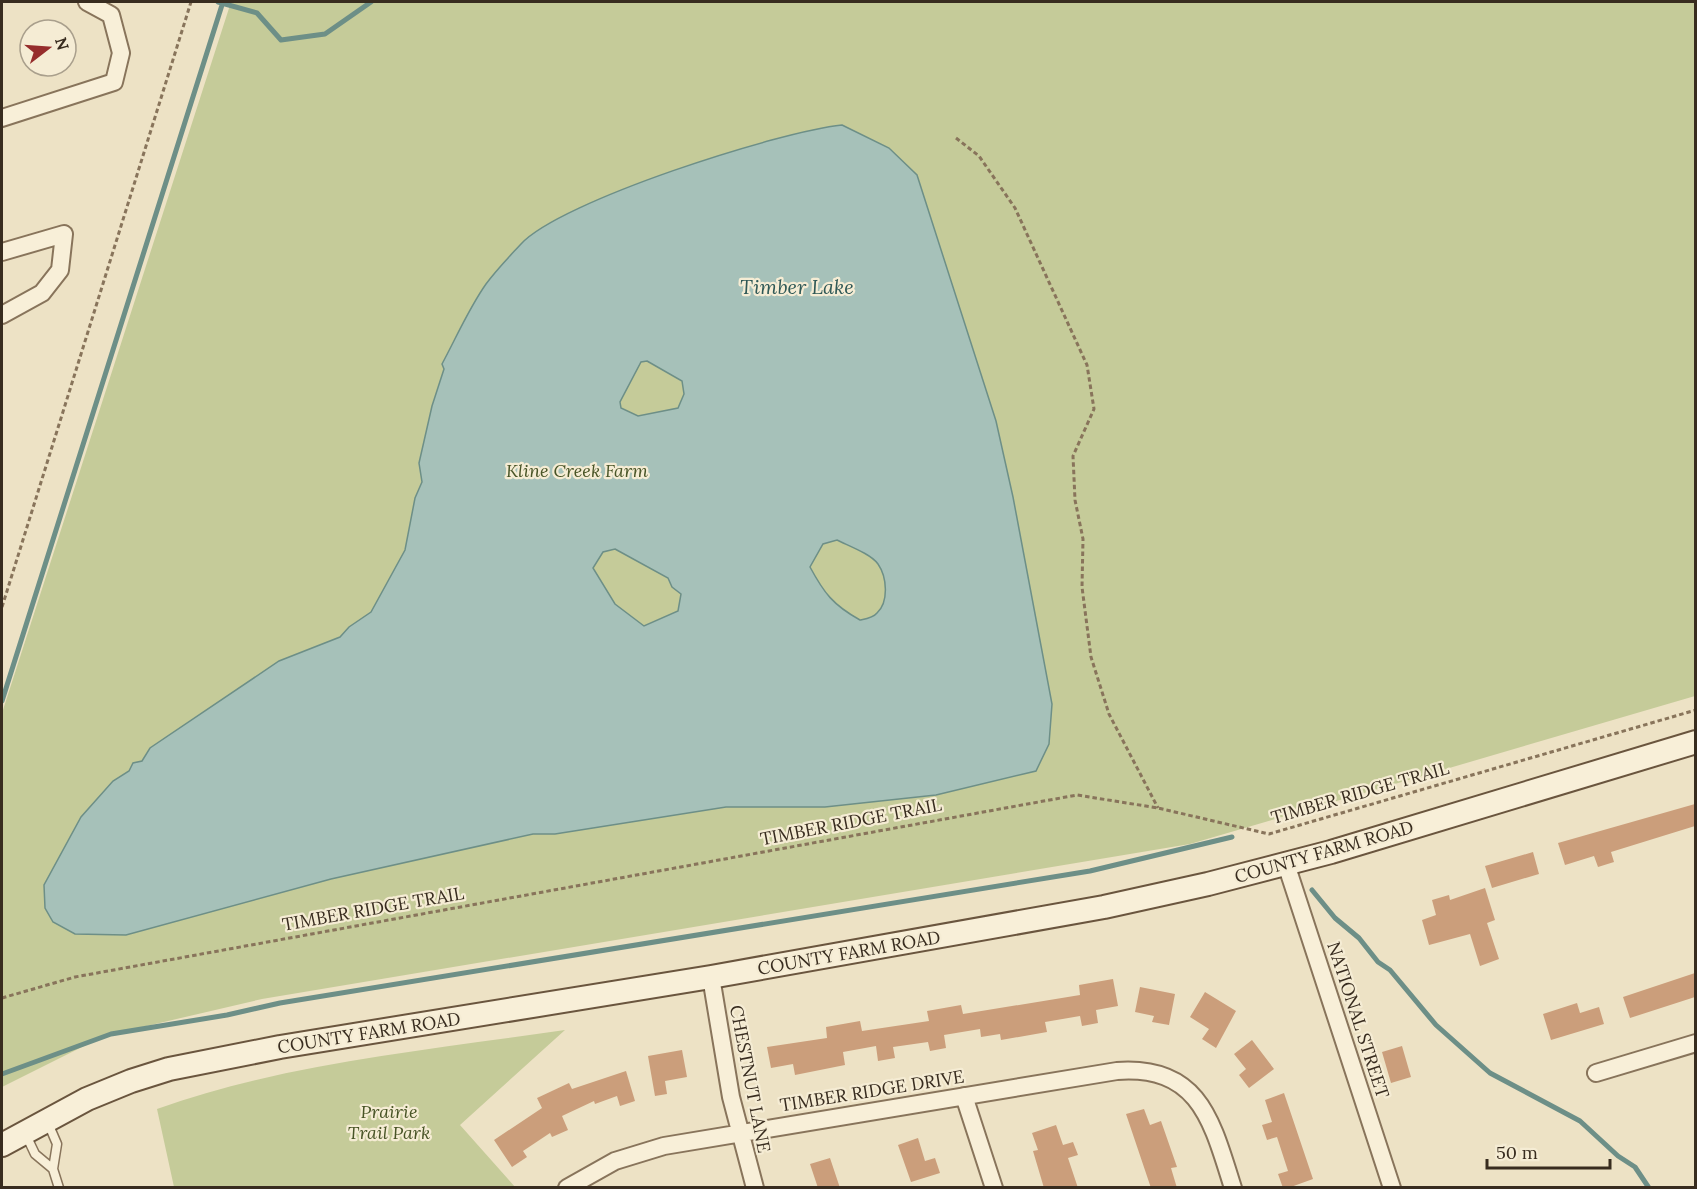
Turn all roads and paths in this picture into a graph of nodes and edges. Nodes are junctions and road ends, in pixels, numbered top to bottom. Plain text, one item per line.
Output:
1 (87, 2) edge
2 (191, 2) edge
3 (2, 118) edge
4 (956, 138) dead end
5 (2, 252) edge
6 (2, 315) edge
7 (2, 607) edge
8 (1695, 710) edge
9 (1695, 742) edge
10 (1158, 808) junction
11 (1286, 864) junction
12 (711, 977) junction
13 (2, 998) edge
14 (1695, 1043) edge
15 (1596, 1073) dead end
16 (964, 1096) junction
17 (46, 1120) junction
18 (24, 1132) junction
19 (740, 1133) junction
20 (2, 1144) edge
21 (53, 1169) junction
22 (59, 1188) edge
23 (567, 1188) edge
24 (755, 1188) edge
25 (994, 1188) edge
26 (1233, 1188) edge
27 (1392, 1188) edge

1 - 3 street
2 - 7 path
4 - 10 path
5 - 6 street
8 - 10 path, TIMBER RIDGE TRAIL
9 - 11 main road, COUNTY FARM ROAD
10 - 13 path, TIMBER RIDGE TRAIL
11 - 12 main road, COUNTY FARM ROAD
11 - 27 street, NATIONAL STREET
12 - 17 main road, COUNTY FARM ROAD
12 - 19 street, CHESTNUT LANE
14 - 15 street
16 - 19 street, TIMBER RIDGE DRIVE
16 - 25 street
16 - 26 street, TIMBER RIDGE DRIVE
17 - 18 main road, COUNTY FARM ROAD
17 - 21 lane
18 - 20 main road, COUNTY FARM ROAD
18 - 21 lane
19 - 23 street, TIMBER RIDGE DRIVE
19 - 24 street, CHESTNUT LANE
21 - 22 lane

